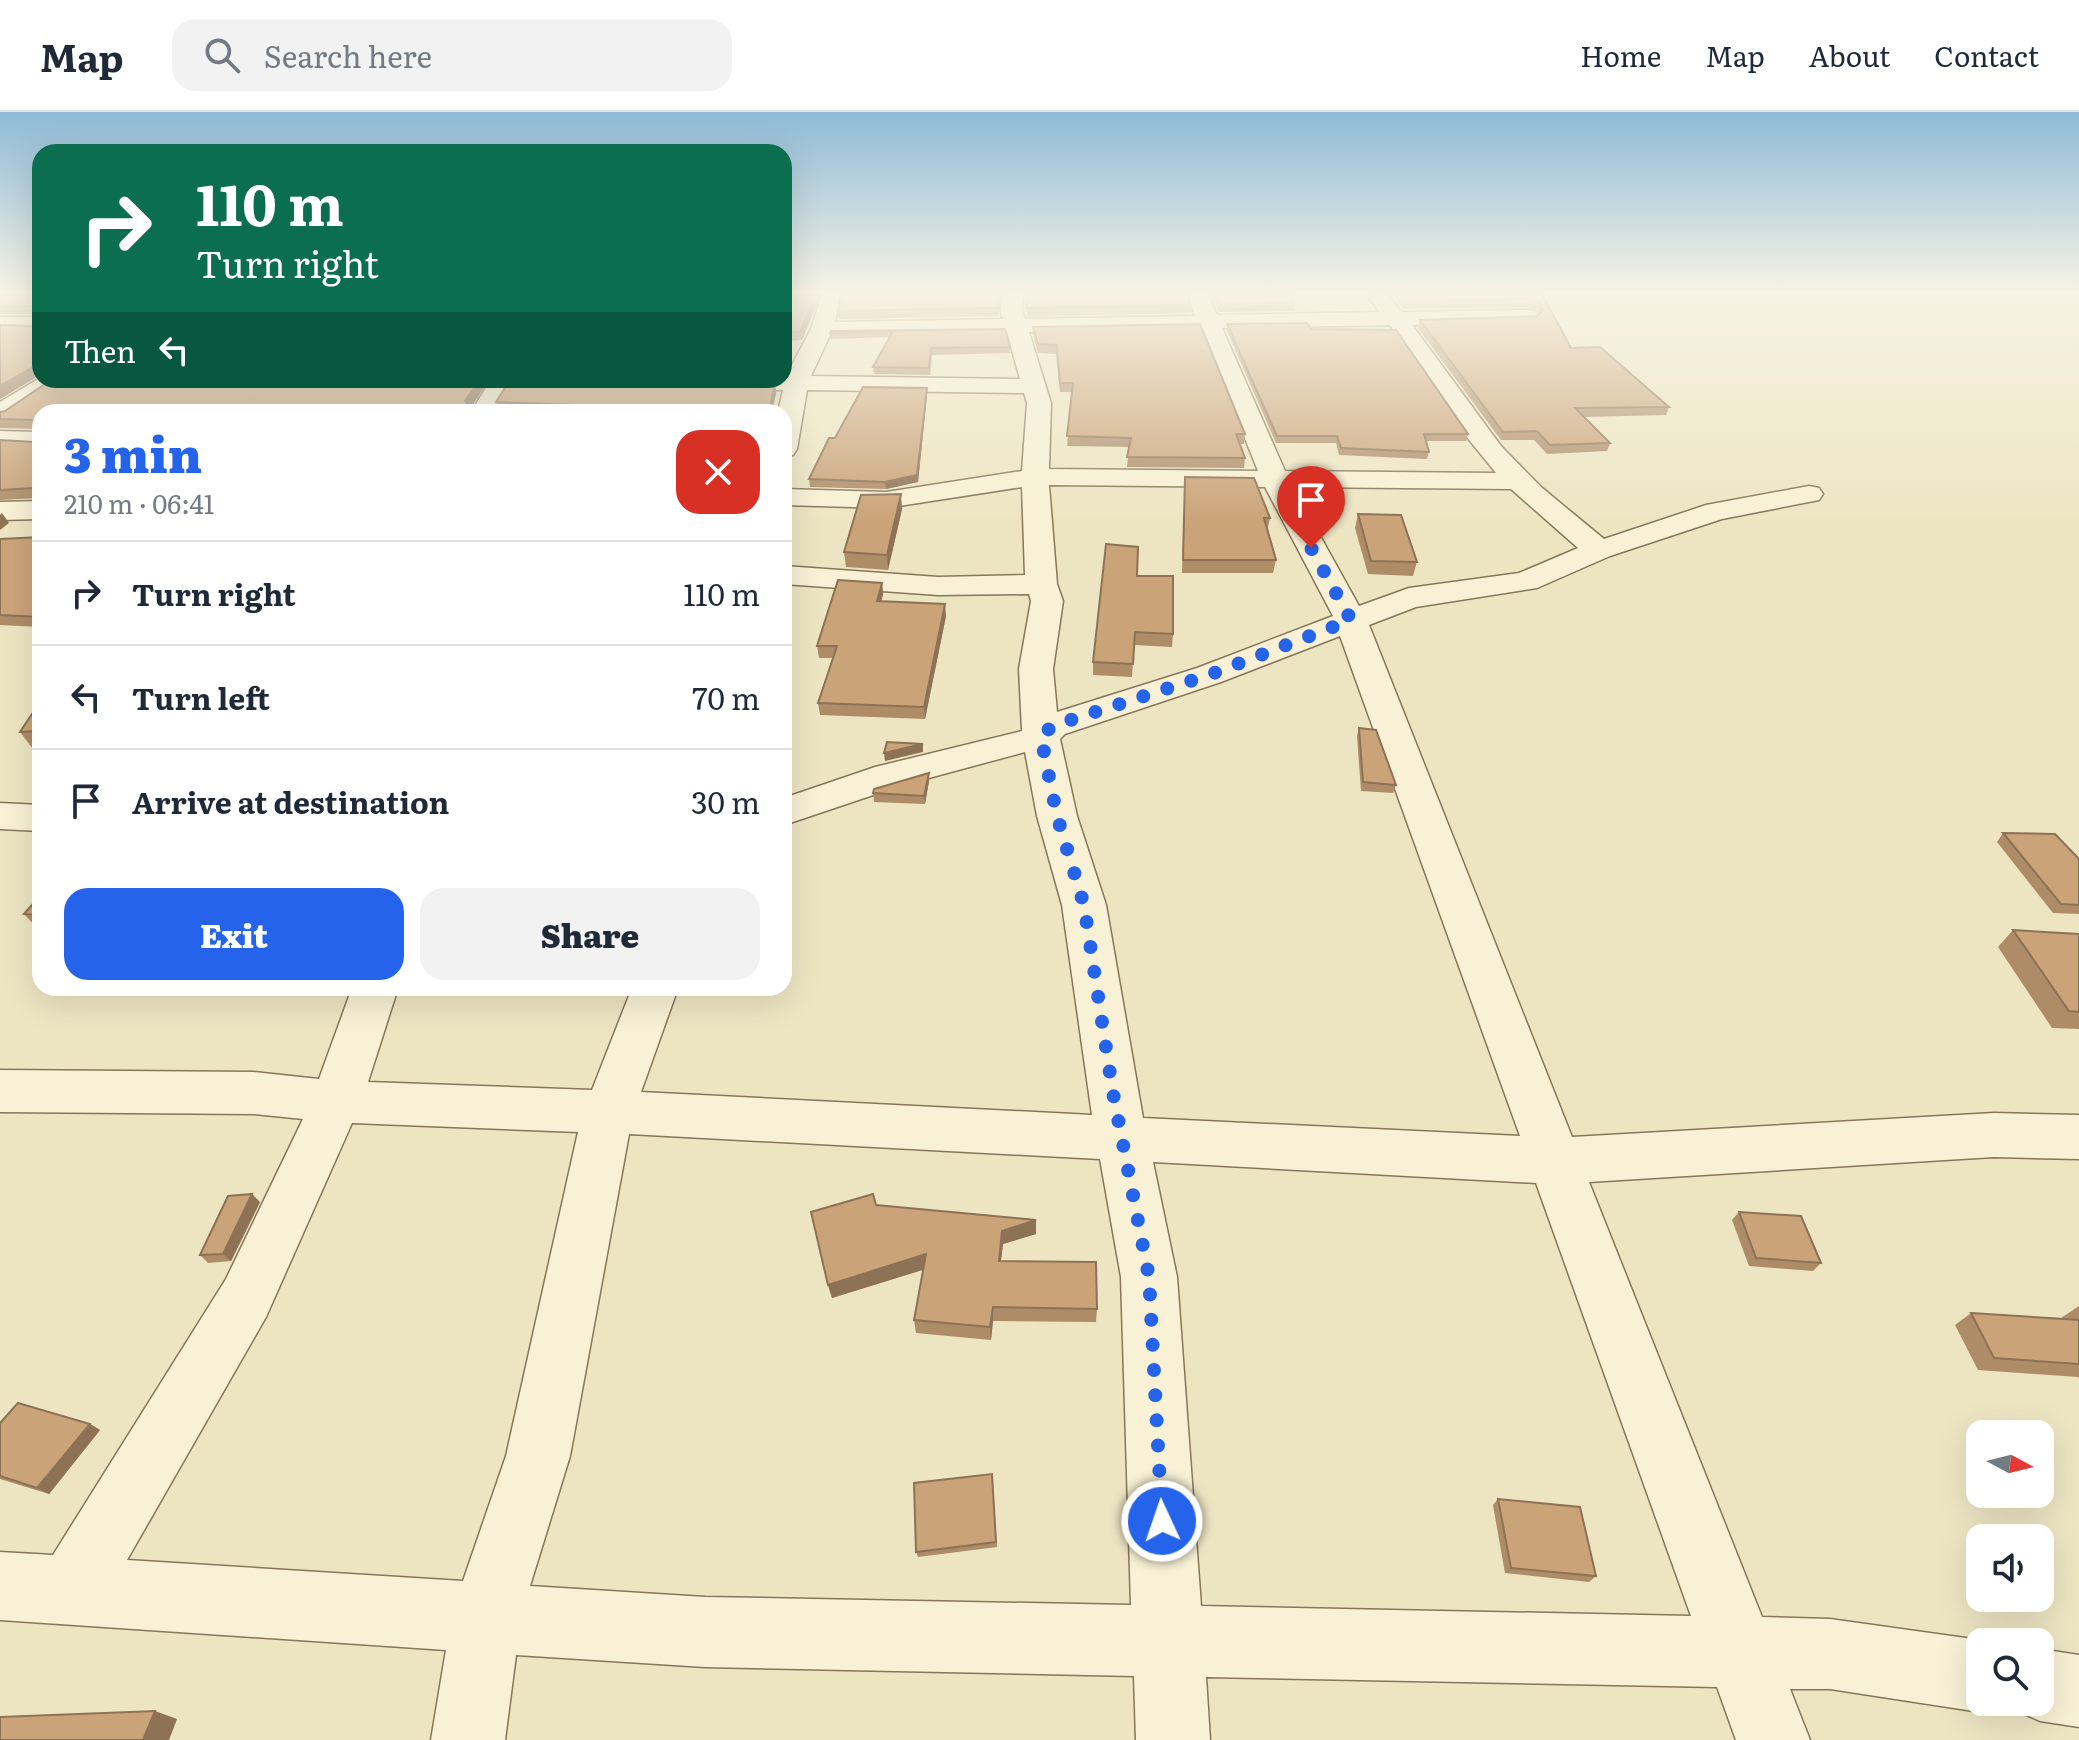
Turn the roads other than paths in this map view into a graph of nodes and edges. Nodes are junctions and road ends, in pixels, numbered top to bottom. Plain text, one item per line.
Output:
1 (802, 370) edge
2 (1030, 370) edge
3 (1230, 370) edge
4 (1430, 370) edge
5 (792, 382) edge
6 (796, 382) junction
7 (1035, 386) junction
8 (41, 388) edge
9 (792, 404) edge
10 (0, 413) edge
11 (0, 439) edge
12 (32, 440) edge
13 (1035, 477) junction
14 (1275, 478) junction
15 (1520, 481) junction
16 (1809, 494) dead end
17 (792, 497) edge
18 (32, 510) edge
19 (0, 511) edge
20 (1599, 550) junction
21 (792, 576) edge
22 (1041, 584) junction
23 (1351, 620) junction
24 (1041, 737) junction
25 (792, 809) edge
26 (0, 816) edge
27 (32, 818) edge
28 (372, 996) edge
29 (653, 996) edge
30 (0, 1091) edge
31 (336, 1102) junction
32 (608, 1112) junction
33 (2079, 1137) edge
34 (1122, 1140) junction
35 (1557, 1161) junction
36 (0, 1586) edge
37 (71, 1590) junction
38 (486, 1617) junction
39 (1168, 1642) junction
40 (1740, 1652) junction
41 (1966, 1674) edge
42 (2054, 1687) edge
43 (2079, 1691) edge
44 (468, 1740) edge
45 (1173, 1740) edge
46 (1773, 1740) edge

1 - 6 street
2 - 7 street
3 - 14 street
4 - 15 street
5 - 6 street
6 - 7 street
6 - 9 street
7 - 13 street
8 - 10 street
11 - 12 street
13 - 14 street
13 - 17 street
13 - 22 street
14 - 15 street
14 - 23 street
15 - 20 street
16 - 20 street
18 - 19 street
20 - 23 street
21 - 22 street
22 - 24 street
23 - 24 street
23 - 35 street
24 - 25 street
24 - 34 street
26 - 27 street
28 - 31 street
29 - 32 street
30 - 31 street
31 - 32 street
31 - 37 street
32 - 34 street
32 - 38 street
33 - 35 street
34 - 35 street
34 - 39 street
35 - 40 street
36 - 37 street
37 - 38 street
38 - 39 street
38 - 44 street
39 - 40 street
39 - 45 street
40 - 41 street
40 - 46 street
42 - 43 street

